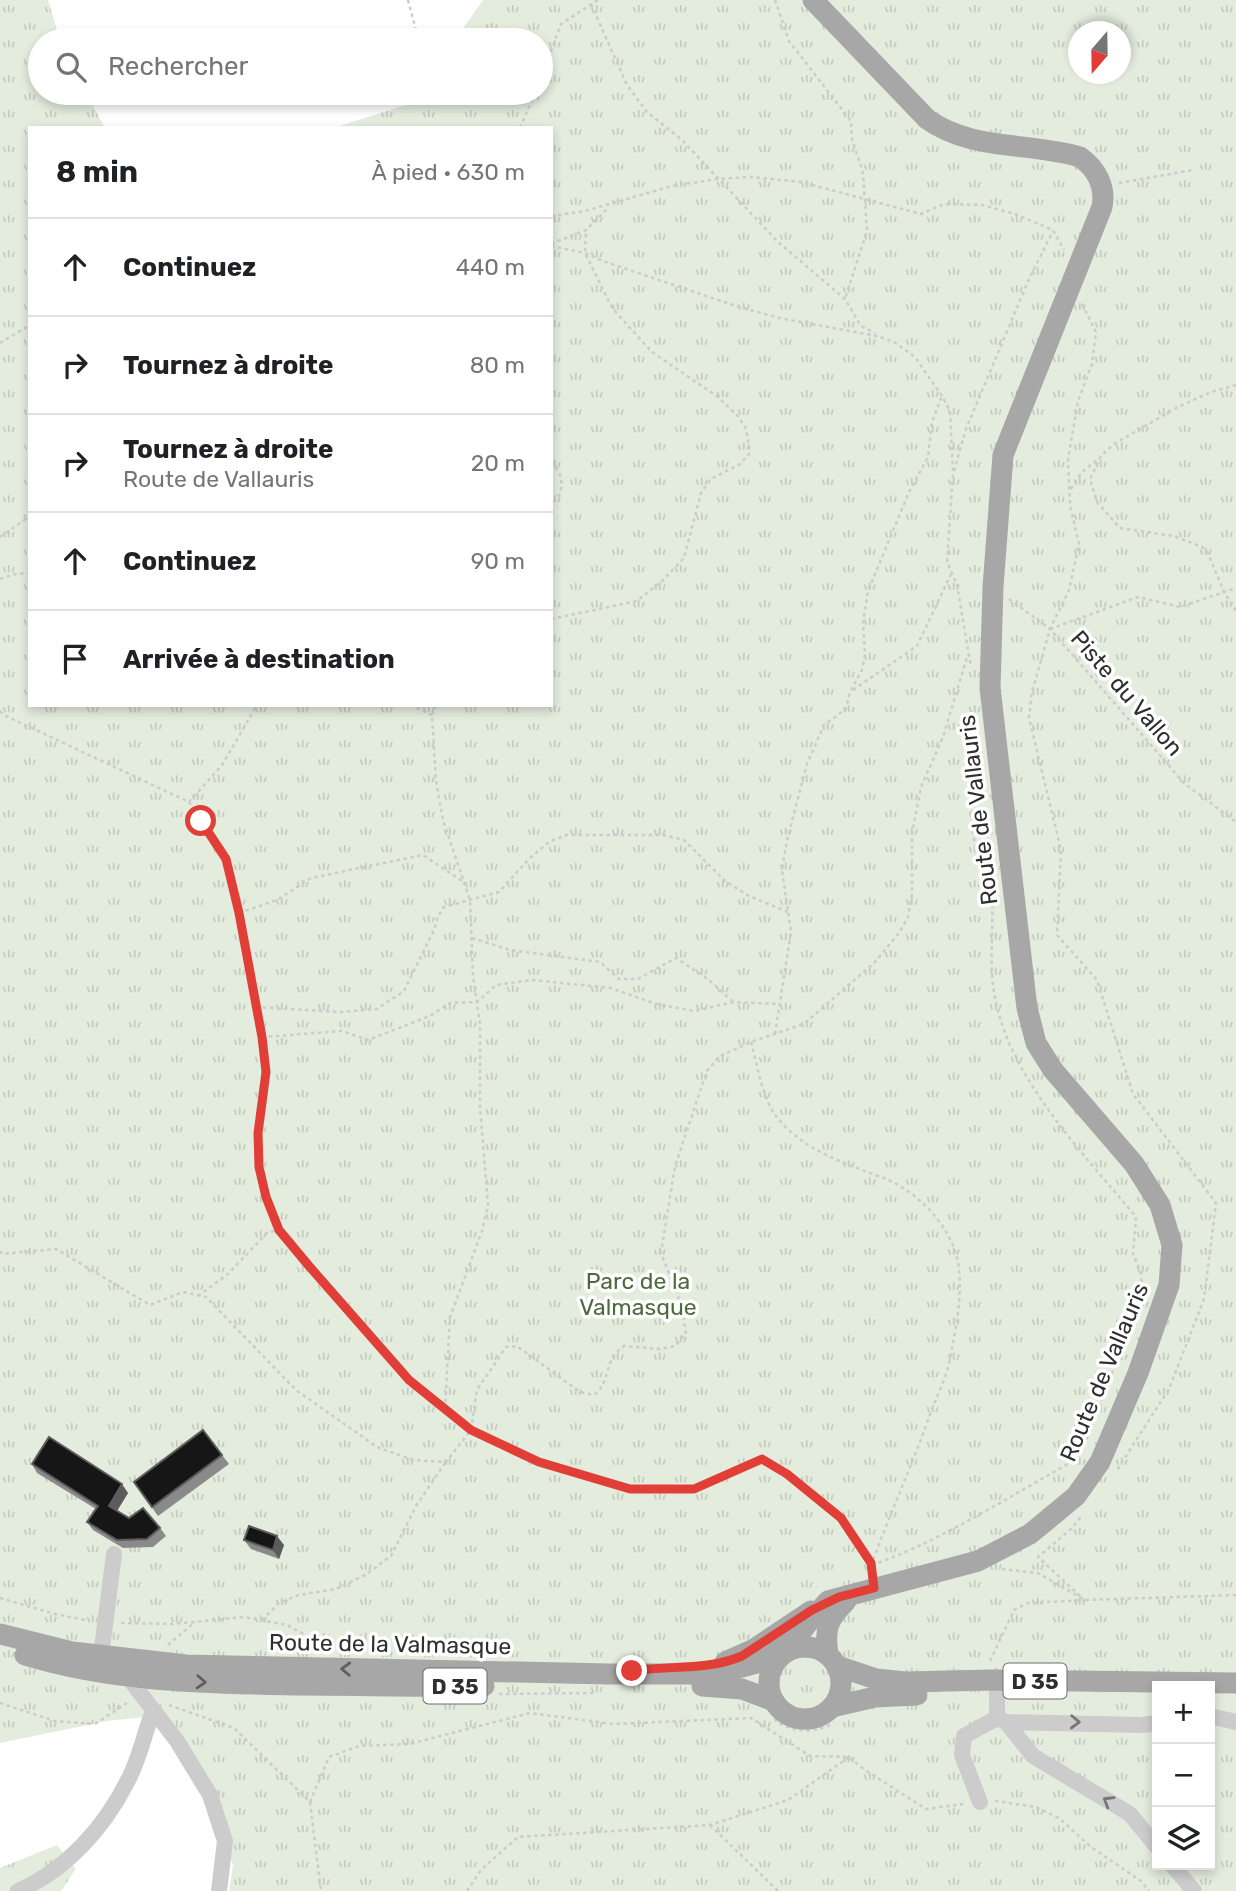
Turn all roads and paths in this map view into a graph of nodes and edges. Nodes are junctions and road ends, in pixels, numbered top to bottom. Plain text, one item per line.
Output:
1 (408, 0) edge
2 (598, 0) edge
3 (775, 0) edge
4 (813, 0) edge
5 (590, 4) junction
6 (415, 28) edge
7 (553, 46) edge
8 (530, 105) edge
9 (521, 126) edge
10 (1193, 170) dead end
11 (718, 179) junction
12 (1102, 186) junction
13 (864, 197) junction
14 (610, 205) junction
15 (553, 216) edge
16 (586, 230) junction
17 (553, 244) edge
18 (553, 245) edge
19 (585, 253) junction
20 (1072, 286) junction
21 (845, 299) junction
22 (28, 326) edge
23 (894, 342) junction
24 (0, 343) edge
25 (1236, 385) edge
26 (942, 396) junction
27 (1101, 456) junction
28 (553, 464) edge
29 (953, 474) junction
30 (1069, 491) junction
31 (553, 502) edge
32 (28, 517) edge
33 (0, 537) edge
34 (28, 573) edge
35 (952, 573) junction
36 (0, 579) edge
37 (993, 587) junction
38 (1236, 588) edge
39 (1224, 592) junction
40 (1236, 611) edge
41 (553, 619) edge
42 (1050, 629) junction
43 (850, 692) junction
44 (256, 707) edge
45 (414, 707) edge
46 (435, 707) edge
47 (0, 710) edge
48 (432, 715) junction
49 (978, 757) dead end
50 (189, 803) junction
51 (1236, 822) edge
52 (464, 882) junction
53 (470, 900) junction
54 (788, 912) junction
55 (239, 913) junction
56 (471, 938) junction
57 (477, 1002) junction
58 (733, 1002) junction
59 (779, 1004) junction
60 (256, 1007) junction
61 (775, 1034) junction
62 (262, 1037) junction
63 (751, 1042) junction
64 (279, 1230) junction
65 (0, 1251) edge
66 (198, 1296) junction
67 (445, 1410) junction
68 (471, 1430) junction
69 (446, 1462) junction
70 (114, 1554) dead end
71 (872, 1565) junction
72 (1000, 1569) dead end
73 (864, 1591) junction
74 (1236, 1595) edge
75 (1085, 1600) junction
76 (828, 1601) junction
77 (262, 1620) junction
78 (0, 1634) edge
79 (0, 1647) edge
80 (336, 1651) dead end
81 (784, 1654) junction
82 (101, 1656) junction
83 (832, 1660) junction
84 (151, 1663) junction
85 (993, 1671) dead end
86 (608, 1674) junction
87 (1236, 1683) edge
88 (136, 1687) junction
89 (598, 1693) dead end
90 (997, 1693) junction
91 (1215, 1693) edge
92 (1236, 1693) edge
93 (487, 1694) dead end
94 (1152, 1694) edge
95 (0, 1703) edge
96 (772, 1707) junction
97 (153, 1711) junction
98 (832, 1715) junction
99 (1215, 1717) edge
100 (1002, 1720) junction
101 (1236, 1722) edge
102 (1152, 1724) edge
103 (849, 1757) junction
104 (310, 1801) junction
105 (980, 1802) junction
106 (710, 1825) junction
107 (1152, 1841) edge
108 (1176, 1870) edge
109 (18, 1891) edge
110 (219, 1891) edge
111 (321, 1891) edge
112 (467, 1891) edge
113 (778, 1891) edge
114 (1149, 1891) edge
115 (1194, 1891) edge

1 - 6 path
2 - 5 path
3 - 13 path
4 - 12 main road
5 - 7 path
5 - 11 path
8 - 9 path
10 - 12 path
11 - 13 path
11 - 14 path
11 - 21 path
12 - 20 main road, Route de Vallauris
13 - 21 path
13 - 29 path
14 - 15 path
14 - 16 path
16 - 17 path
16 - 19 path
18 - 19 path
19 - 23 path
19 - 41 path
20 - 30 path
20 - 37 main road, Route de Vallauris
21 - 23 path
22 - 24 path
23 - 26 path
25 - 27 path
26 - 29 path
26 - 43 path
27 - 30 path
27 - 39 path
28 - 31 path
29 - 35 path
30 - 42 path
32 - 33 path
34 - 36 path
35 - 43 path
35 - 61 path
37 - 42 path, Piste du Vallon
37 - 73 main road, Route de Vallauris
38 - 39 path
39 - 40 path
39 - 42 path
42 - 51 path, Piste du Vallon
43 - 54 path
44 - 50 path
45 - 48 path
46 - 48 path
47 - 50 path
48 - 52 path
49 - 71 path
50 - 55 path
52 - 53 path
52 - 55 path
53 - 54 path
53 - 56 path
53 - 60 path
54 - 59 path
55 - 60 path
56 - 57 path
56 - 58 path
57 - 58 path
57 - 62 path
57 - 67 path
58 - 59 path
59 - 61 path
60 - 62 path
61 - 63 path
62 - 64 path
63 - 68 path
63 - 71 path
64 - 66 path
64 - 67 path
65 - 66 path
66 - 69 path
67 - 68 path
68 - 69 path
68 - 71 path
69 - 77 path
70 - 82 street
71 - 73 path
72 - 75 path
73 - 76 main road, Route de Vallauris
73 - 83 main road
74 - 75 path
75 - 85 path
76 - 81 main road
76 - 86 main road, Route de Vallauris
77 - 80 path
77 - 84 path
78 - 82 main road, Route de la Valmasque / D 35
79 - 88 main road, Route de la Valmasque / D 35
81 - 83 main road
81 - 86 main road, Route de la Valmasque / D 35
81 - 96 main road
82 - 84 main road, Route de la Valmasque / D 35
83 - 87 main road, D 35
83 - 98 main road
86 -> 84 main road, Route de la Valmasque / D 35
84 - 88 street
88 - 95 path
88 -> 96 main road, Route de la Valmasque / D 35
88 - 97 street
88 - 104 path
89 - 93 path
90 - 94 main road, D 35
90 - 98 main road, D 35
90 - 100 street
91 - 92 main road
96 - 98 main road
96 - 98 path
97 - 109 street
97 - 110 street
99 - 101 street
100 -> 102 street
100 - 105 street
107 -> 100 street
103 - 104 path
103 - 105 path
103 - 106 path
104 - 111 path
105 - 114 path
106 - 112 path
106 - 113 path
108 - 115 street

